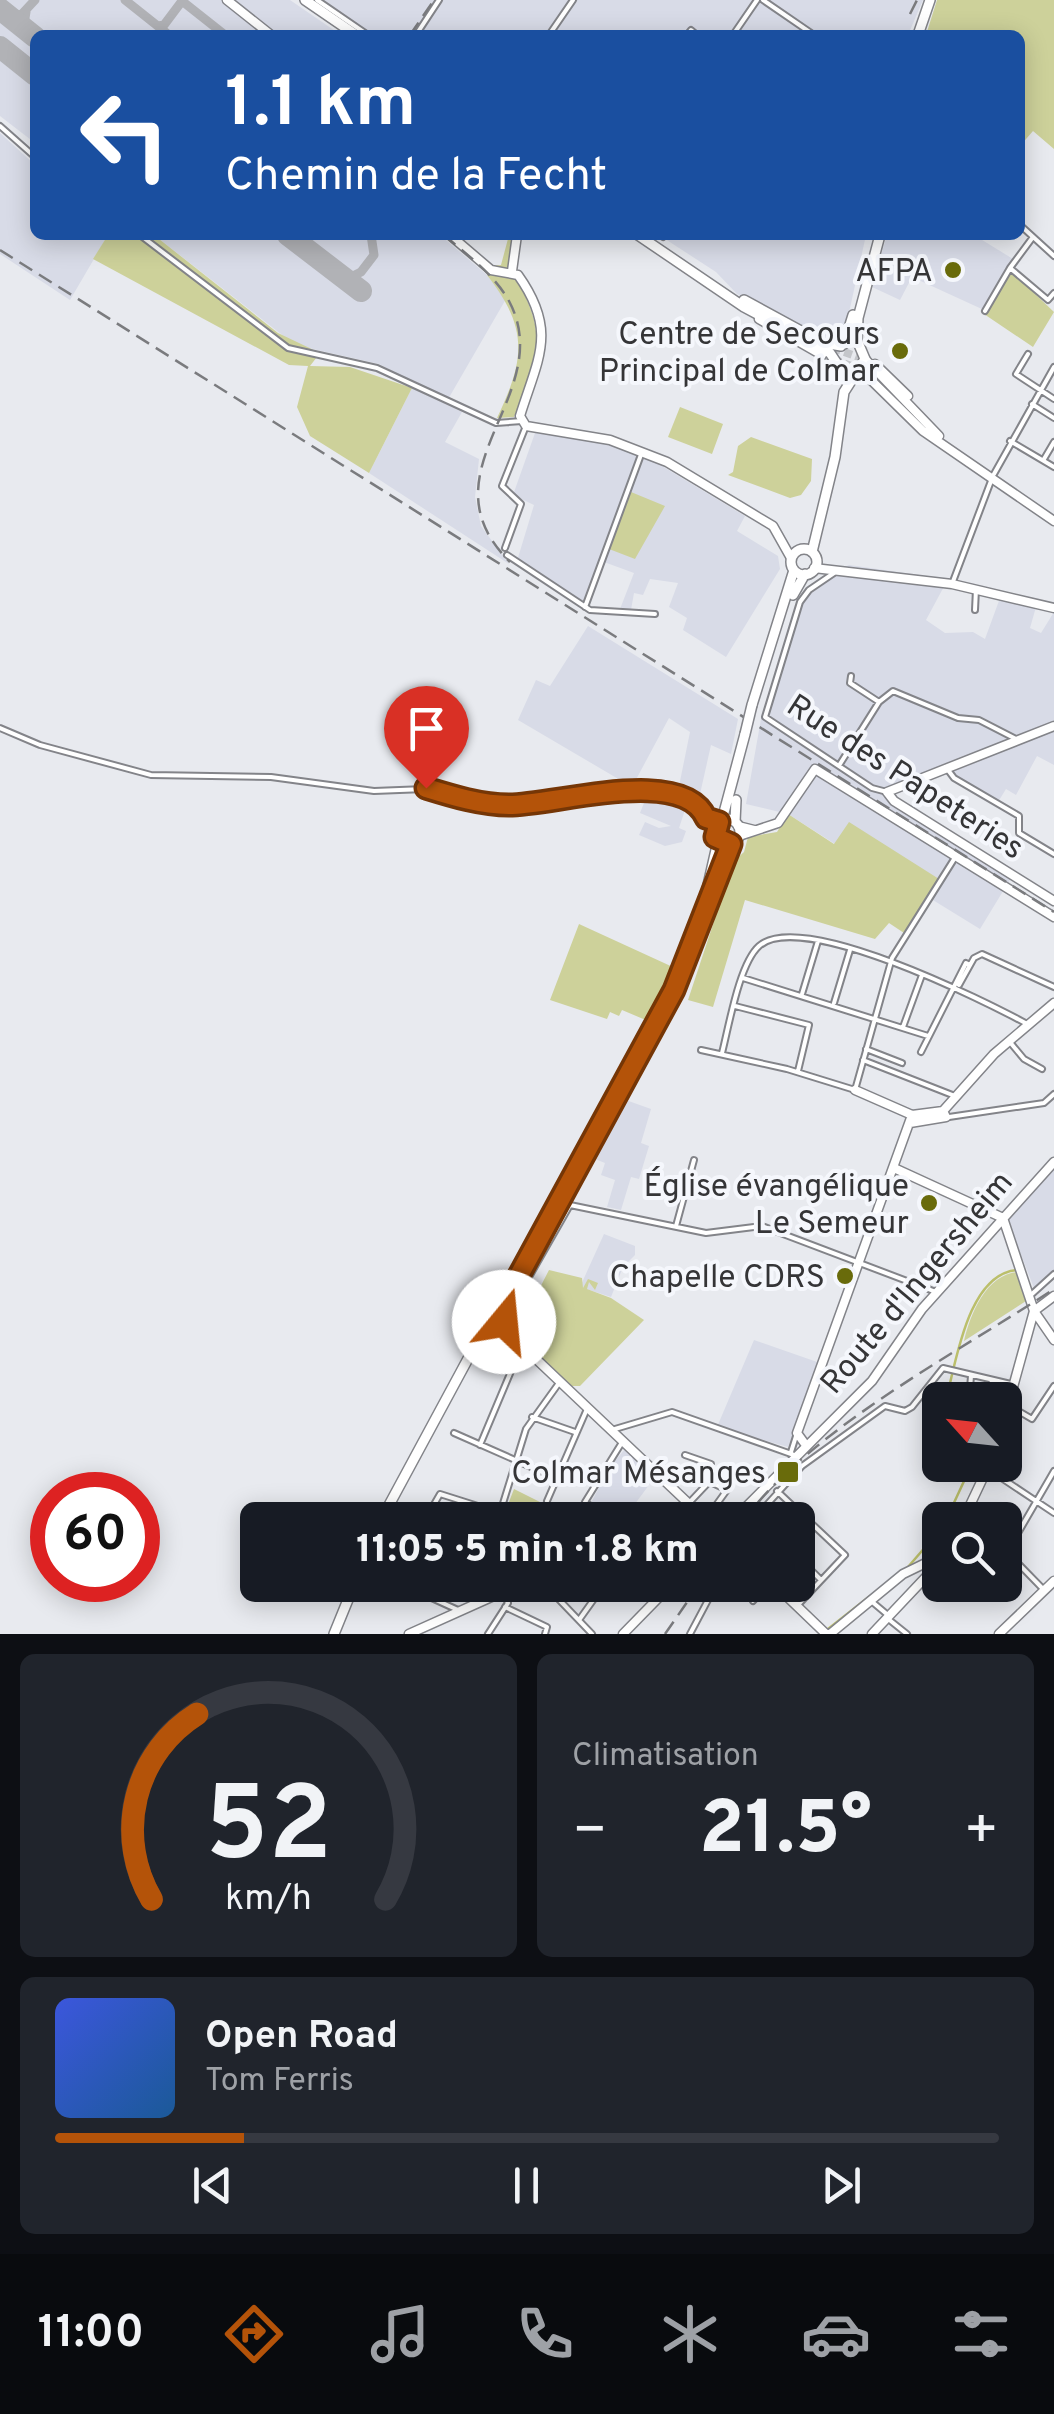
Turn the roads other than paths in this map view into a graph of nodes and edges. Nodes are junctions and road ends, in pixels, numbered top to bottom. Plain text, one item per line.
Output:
1 (227, 0) edge
2 (297, 0) edge
3 (305, 0) edge
4 (317, 0) edge
5 (439, 0) edge
6 (573, 0) edge
7 (760, 0) edge
8 (927, 0) edge
9 (266, 30) edge
10 (341, 30) edge
11 (349, 30) edge
12 (361, 30) edge
13 (419, 30) edge
14 (552, 30) edge
15 (737, 30) edge
16 (806, 30) edge
17 (917, 30) edge
18 (0, 126) edge
19 (30, 152) edge
20 (1025, 230) edge
21 (1033, 237) junction
22 (147, 240) edge
23 (456, 240) edge
24 (517, 240) edge
25 (649, 240) edge
26 (650, 240) edge
27 (876, 240) edge
28 (877, 240) edge
29 (1054, 256) edge
30 (1010, 268) junction
31 (512, 271) junction
32 (1054, 293) edge
33 (736, 296) junction
34 (744, 307) junction
35 (985, 311) dead end
36 (817, 343) tunnel mouth
37 (843, 345) junction
38 (859, 346) junction
39 (1028, 354) dead end
40 (822, 355) tunnel mouth
41 (837, 363) junction
42 (870, 365) junction
43 (1054, 367) edge
44 (854, 373) junction
45 (1040, 390) junction
46 (1054, 398) edge
47 (1032, 404) junction
48 (1054, 418) edge
49 (524, 424) junction
50 (931, 435) junction
51 (1010, 440) junction
52 (1054, 442) edge
53 (642, 450) junction
54 (1044, 460) junction
55 (1054, 466) edge
56 (993, 476) junction
57 (1054, 518) edge
58 (806, 559) junction
59 (835, 570) junction
60 (952, 584) junction
61 (976, 589) junction
62 (585, 608) junction
63 (1054, 608) edge
64 (975, 610) dead end
65 (656, 614) dead end
66 (851, 676) dead end
67 (879, 702) junction
68 (754, 706) junction
69 (1054, 726) edge
70 (0, 728) edge
71 (747, 735) junction
72 (1016, 739) junction
73 (839, 765) junction
74 (947, 768) junction
75 (887, 792) junction
76 (719, 824) junction
77 (737, 828) junction
78 (718, 841) junction
79 (731, 844) junction
80 (1054, 854) edge
81 (956, 856) junction
82 (1054, 901) edge
83 (1054, 917) edge
84 (818, 940) junction
85 (850, 950) junction
86 (891, 962) junction
87 (922, 973) junction
88 (743, 978) junction
89 (956, 986) junction
90 (1054, 987) edge
91 (802, 994) junction
92 (834, 1003) junction
93 (1054, 1003) edge
94 (736, 1006) junction
95 (1044, 1012) junction
96 (875, 1017) junction
97 (1054, 1020) edge
98 (1029, 1024) junction
99 (903, 1026) junction
100 (928, 1036) junction
101 (1009, 1041) junction
102 (866, 1049) junction
103 (701, 1050) dead end
104 (921, 1052) dead end
105 (721, 1056) junction
106 (863, 1060) junction
107 (902, 1063) dead end
108 (1042, 1069) dead end
109 (798, 1072) junction
110 (855, 1090) junction
111 (1054, 1094) edge
112 (955, 1096) junction
113 (948, 1112) junction
114 (911, 1119) junction
115 (694, 1160) dead end
116 (1054, 1162) edge
117 (894, 1168) junction
118 (687, 1184) junction
119 (703, 1188) dead end
120 (1003, 1218) junction
121 (676, 1226) junction
122 (859, 1262) junction
123 (1054, 1274) edge
124 (936, 1292) junction
125 (1029, 1296) junction
126 (1054, 1296) edge
127 (491, 1306) junction
128 (465, 1310) dead end
129 (1034, 1311) junction
130 (480, 1318) junction
131 (500, 1323) junction
132 (1048, 1330) junction
133 (1027, 1332) junction
134 (1054, 1340) edge
135 (525, 1348) junction
136 (971, 1374) junction
137 (992, 1379) junction
138 (560, 1382) junction
139 (970, 1382) edge
140 (991, 1382) edge
141 (1006, 1382) edge
142 (1015, 1382) edge
143 (1054, 1386) edge
144 (588, 1408) junction
145 (1022, 1414) edge
146 (532, 1417) junction
147 (613, 1431) junction
148 (576, 1432) junction
149 (454, 1433) dead end
150 (797, 1433) junction
151 (624, 1441) junction
152 (806, 1444) junction
153 (480, 1445) junction
154 (793, 1453) junction
155 (685, 1455) dead end
156 (517, 1460) junction
157 (1054, 1471) edge
158 (556, 1478) junction
159 (708, 1480) junction
160 (1012, 1482) edge
161 (777, 1491) junction
162 (1039, 1499) junction
163 (547, 1501) dead end
164 (393, 1502) edge
165 (394, 1502) edge
166 (435, 1502) edge
167 (465, 1502) edge
168 (504, 1502) edge
169 (585, 1502) edge
170 (688, 1502) edge
171 (690, 1502) edge
172 (719, 1502) edge
173 (748, 1502) edge
174 (769, 1502) edge
175 (1054, 1513) edge
176 (920, 1562) edge
177 (815, 1574) edge
178 (821, 1580) junction
179 (922, 1581) edge
180 (1054, 1582) edge
181 (1044, 1590) junction
182 (870, 1600) junction
183 (344, 1602) edge
184 (441, 1602) edge
185 (476, 1602) edge
186 (505, 1602) edge
187 (562, 1602) edge
188 (592, 1602) edge
189 (654, 1602) edge
190 (707, 1602) edge
191 (792, 1602) edge
192 (797, 1606) junction
193 (505, 1607) junction
194 (458, 1610) junction
195 (888, 1617) junction
196 (579, 1620) junction
197 (331, 1634) edge
198 (409, 1634) edge
199 (488, 1634) edge
200 (545, 1634) edge
201 (592, 1634) edge
202 (623, 1634) edge
203 (690, 1634) edge
204 (828, 1634) edge
205 (872, 1634) edge
206 (907, 1634) edge
207 (999, 1634) edge

1 - 9 street
2 - 10 main road
3 - 11 main road
4 - 12 street
5 - 13 street
6 - 14 street
7 - 15 street
7 - 16 street
8 - 17 main road
18 - 19 street
20 - 21 street
21 - 29 street
21 - 30 street
22 - 49 street
23 - 31 street
24 - 31 street
25 - 34 main road
26 - 33 main road
27 - 37 main road
28 - 38 main road
30 - 32 street
30 - 35 street
31 - 49 street
33 - 36 street
33 - 37 main road
34 - 40 street
34 - 41 main road
37 - 38 main road
37 - 41 main road
38 - 42 main road
39 - 45 street
41 - 44 main road
41 - 58 main road
42 - 44 main road
42 - 50 street
42 - 56 street
43 - 45 street
44 - 50 street
44 - 58 main road
45 - 46 street
45 - 47 street
47 - 48 street
47 - 51 street
49 - 53 street
49 - 62 street
50 - 56 street
51 - 54 street
51 - 56 street
52 - 54 street
53 - 58 street
53 - 62 street
54 - 55 street
56 - 57 street
56 - 60 street
58 - 59 street
58 - 59 street
58 - 68 main road
58 - 68 main road
59 - 60 street
59 - 73 street, Rue des Papeteries
60 - 61 street
61 - 63 street
61 - 64 street
62 - 65 street
66 - 67 street
67 - 72 street
67 - 73 street
68 - 71 main road, bridge
69 - 72 street
70 - 76 street
71 - 76 main road
71 - 77 main road
72 - 74 street
73 - 75 street, Rue des Papeteries
74 - 75 street
74 - 80 street
75 - 82 street, Rue des Papeteries
76 - 77 main road
76 - 78 main road
77 - 79 main road
77 - 81 street
78 - 79 main road
78 - 127 main road
79 - 131 main road
81 - 83 street
81 - 86 street
84 - 85 street
84 - 88 street
84 - 91 street
85 - 86 street
85 - 92 street
86 - 87 street
86 - 96 street
87 - 89 street
87 - 99 street
88 - 91 street
88 - 94 street
89 - 90 street
89 - 98 street
89 - 100 street
91 - 92 street
92 - 96 street
93 - 95 street
94 - 105 street
94 - 109 street
95 - 97 street
95 - 98 street
96 - 99 street
96 - 102 street
98 - 101 street
99 - 100 street
100 - 104 street
101 - 108 street
101 - 112 street
102 - 106 street
102 - 107 street
103 - 105 street
105 - 109 street
106 - 110 street
106 - 112 street
109 - 110 street
110 - 114 street
111 - 113 street
112 - 113 street
113 - 114 street
114 - 117 street
115 - 118 street
116 - 120 street, Route d'Ingersheim
117 - 120 street
117 - 122 street
118 - 119 street
118 - 121 street
120 - 124 street, Route d'Ingersheim
120 - 125 street
121 - 122 street
121 - 135 street
122 - 124 street
122 - 150 street
123 - 125 street
124 - 152 street, Route d'Ingersheim
125 - 129 street
126 - 129 street
127 - 130 main road
127 - 131 main road
128 - 130 street
129 - 132 street
129 - 133 street
130 - 131 main road
130 - 164 main road
131 - 135 street
131 - 165 main road
132 - 133 street
132 - 134 street
133 - 142 street
135 - 138 street
135 - 153 street
136 - 137 street
136 - 139 street
136 - 161 street
137 - 140 street
137 - 141 street
138 - 144 street
138 - 146 street
143 - 145 street
144 - 147 street
144 - 148 street
146 - 148 street
146 - 156 street
147 - 151 street
147 - 154 street
148 - 158 street
149 - 153 street
150 - 152 street
150 - 154 street
151 - 169 street
151 - 170 street
152 - 154 street, Route d'Ingersheim
153 - 156 street
154 - 173 street, Route d'Ingersheim
155 - 159 street
156 - 158 street
156 - 168 street
157 - 162 street
158 - 163 street
159 - 171 street
159 - 172 street
160 - 162 street
161 - 174 street
161 - 178 street
162 - 175 street
162 - 181 street
166 - 167 street
176 - 182 street
177 - 178 street
178 - 192 street
179 - 195 street
180 - 181 street
181 - 207 street
182 - 195 street
182 - 204 street
183 - 197 main road
184 - 194 street
185 - 194 street
186 - 193 street
187 - 196 street
188 - 196 street
189 - 202 street
190 - 203 street
191 - 192 street
192 - 204 street
193 - 199 street
193 - 200 street
194 - 198 street
195 - 205 street
195 - 206 street
196 - 201 street

